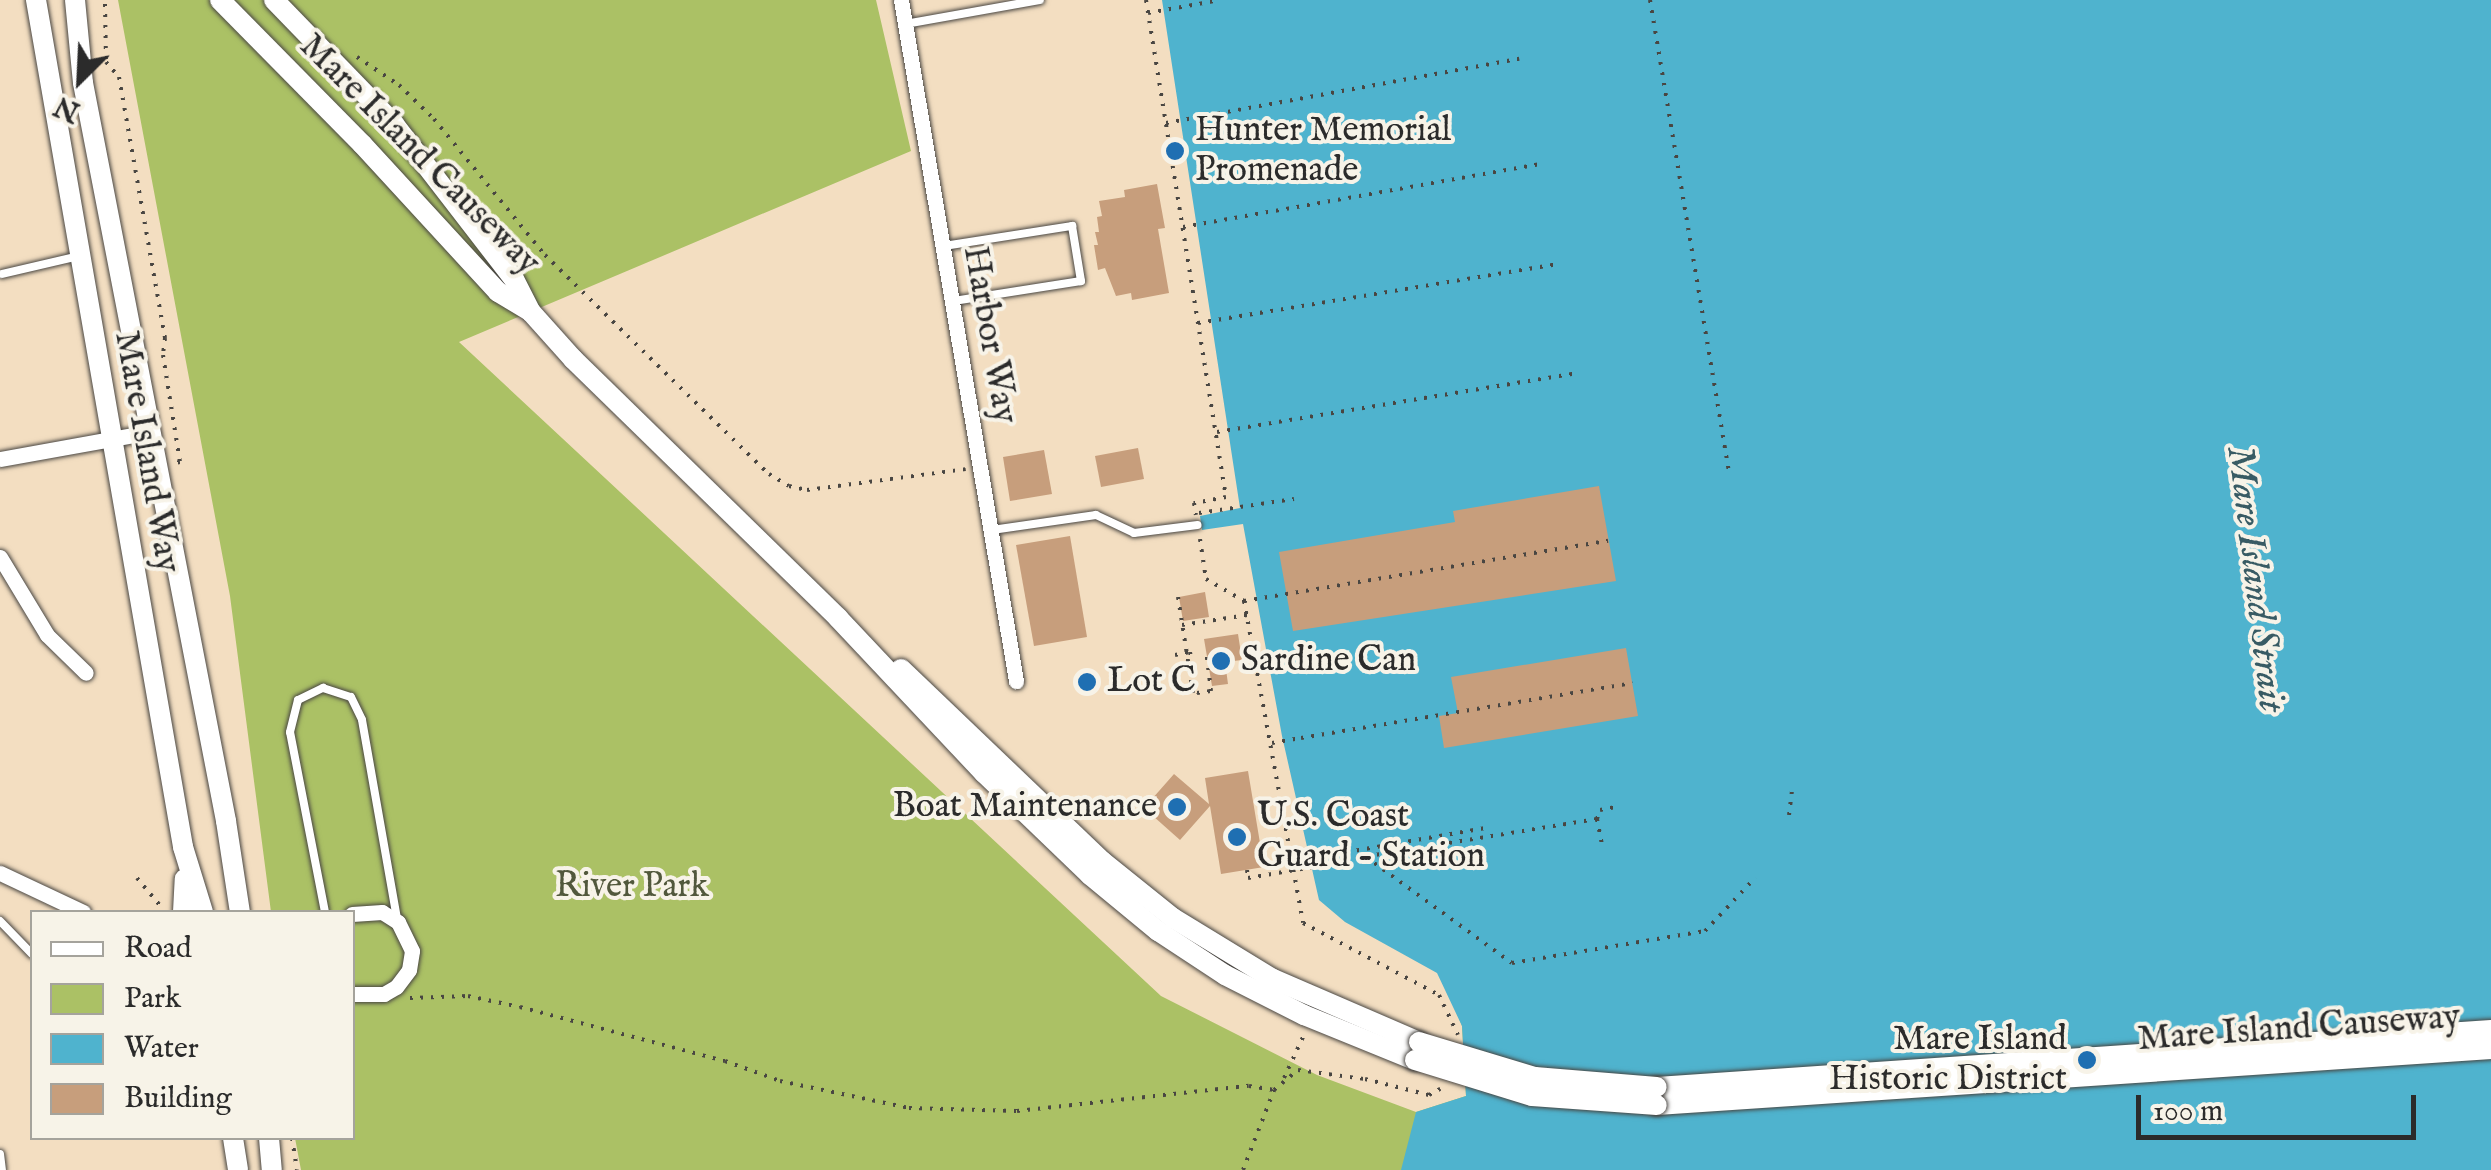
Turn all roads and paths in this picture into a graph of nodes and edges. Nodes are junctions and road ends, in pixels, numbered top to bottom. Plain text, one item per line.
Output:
1 (36, 0) edge
2 (74, 0) edge
3 (274, 0) edge
4 (900, 0) edge
5 (960, 0) edge
6 (1040, 0) edge
7 (1146, 0) edge
8 (1220, 0) edge
9 (1650, 0) edge
10 (220, 2) edge
11 (106, 4) dead end
12 (1148, 13) junction
13 (962, 14) junction
14 (905, 24) junction
15 (347, 55) dead end
16 (1519, 59) dead end
17 (1166, 123) junction
18 (1540, 164) dead end
19 (1182, 227) junction
20 (944, 246) junction
21 (79, 256) junction
22 (1558, 264) dead end
23 (2, 274) edge
24 (954, 301) junction
25 (531, 312) junction
26 (1198, 323) junction
27 (1573, 374) dead end
28 (173, 414) junction
29 (165, 415) dead end
30 (150, 432) junction
31 (1216, 432) junction
32 (110, 440) junction
33 (0, 459) edge
34 (174, 463) dead end
35 (982, 467) junction
36 (1730, 470) dead end
37 (1294, 499) dead end
38 (1196, 513) junction
39 (1198, 525) junction
40 (992, 530) junction
41 (1608, 540) dead end
42 (0, 556) edge
43 (1178, 597) dead end
44 (1244, 602) junction
45 (1247, 615) junction
46 (838, 618) junction
47 (1182, 625) junction
48 (1188, 652) junction
49 (1175, 655) dead end
50 (1207, 656) dead end
51 (86, 673) dead end
52 (1016, 681) dead end
53 (1632, 683) dead end
54 (1193, 693) dead end
55 (1310, 736) junction
56 (1301, 738) dead end
57 (1272, 743) junction
58 (1793, 784) dead end
59 (1620, 806) dead end
60 (1790, 815) dead end
61 (1597, 819) junction
62 (1490, 827) dead end
63 (184, 847) junction
64 (1602, 849) dead end
65 (1366, 857) junction
66 (1356, 858) dead end
67 (1247, 870) dead end
68 (1290, 871) junction
69 (0, 873) edge
70 (137, 878) dead end
71 (1755, 878) dead end
72 (79, 910) edge
73 (164, 910) edge
74 (183, 910) edge
75 (201, 910) edge
76 (240, 910) edge
77 (325, 910) edge
78 (355, 914) edge
79 (0, 920) edge
80 (398, 922) junction
81 (30, 952) edge
82 (400, 984) junction
83 (355, 994) edge
84 (1439, 995) dead end
85 (1312, 1019) junction
86 (2491, 1030) edge
87 (2491, 1049) edge
88 (1417, 1051) junction
89 (1284, 1078) dead end
90 (233, 1140) edge
91 (269, 1140) edge
92 (292, 1140) edge
93 (0, 1154) edge
94 (2, 1170) edge
95 (238, 1170) edge
96 (272, 1170) edge
97 (297, 1170) edge
98 (1242, 1170) edge

1 - 21 main road, Mare Island Way
2 - 30 main road, Mare Island Way
3 - 25 main road, Mare Island Causeway
4 - 14 street, Harbor Way
5 - 13 lane
6 - 13 lane
7 - 12 path
8 - 12 path
9 - 36 path
10 - 25 main road, Mare Island Causeway
11 - 28 path
12 - 17 path
13 - 14 lane
14 - 20 street, Harbor Way
15 - 35 path
16 - 17 path
17 - 19 path
18 - 19 path
19 - 26 path
20 - 24 street, Harbor Way
20 - 24 lane
21 - 23 lane
21 - 32 main road, Mare Island Way
22 - 26 path
24 - 35 street, Harbor Way
25 - 46 main road, Mare Island Causeway
26 - 31 path
27 - 31 path
28 - 29 path
28 - 34 path
30 - 32 street
30 - 76 main road, Mare Island Way
31 - 38 path
32 - 33 street
32 - 63 main road, Mare Island Way
35 - 40 street, Harbor Way
37 - 38 path
38 - 39 path
39 - 40 lane
39 - 44 path
40 - 52 street, Harbor Way
41 - 44 path
42 - 51 street
43 - 47 path
44 - 45 path
45 - 47 path
45 - 57 path
46 - 85 main road, Mare Island Causeway
46 - 88 main road, Mare Island Causeway
47 - 48 path
48 - 49 path
48 - 50 path
48 - 54 path
53 - 55 path
55 - 56 path
55 - 57 path
57 - 68 path
58 - 60 path
59 - 61 path
61 - 64 path
61 - 65 path
62 - 68 path
63 - 74 main road
63 - 75 main road, Mare Island Way
65 - 66 path
65 - 71 path
67 - 68 path
68 - 84 path
69 - 72 street
70 - 73 path
77 - 80 lane
78 - 80 street
79 - 81 lane
80 - 82 street
82 - 83 street
82 - 98 path
85 - 88 main road, Mare Island Causeway
85 - 89 path
86 - 88 main road, Mare Island Causeway, bridge
87 - 88 main road, Mare Island Causeway, bridge
90 - 95 main road
91 - 96 main road
92 - 97 path
93 - 94 lane

